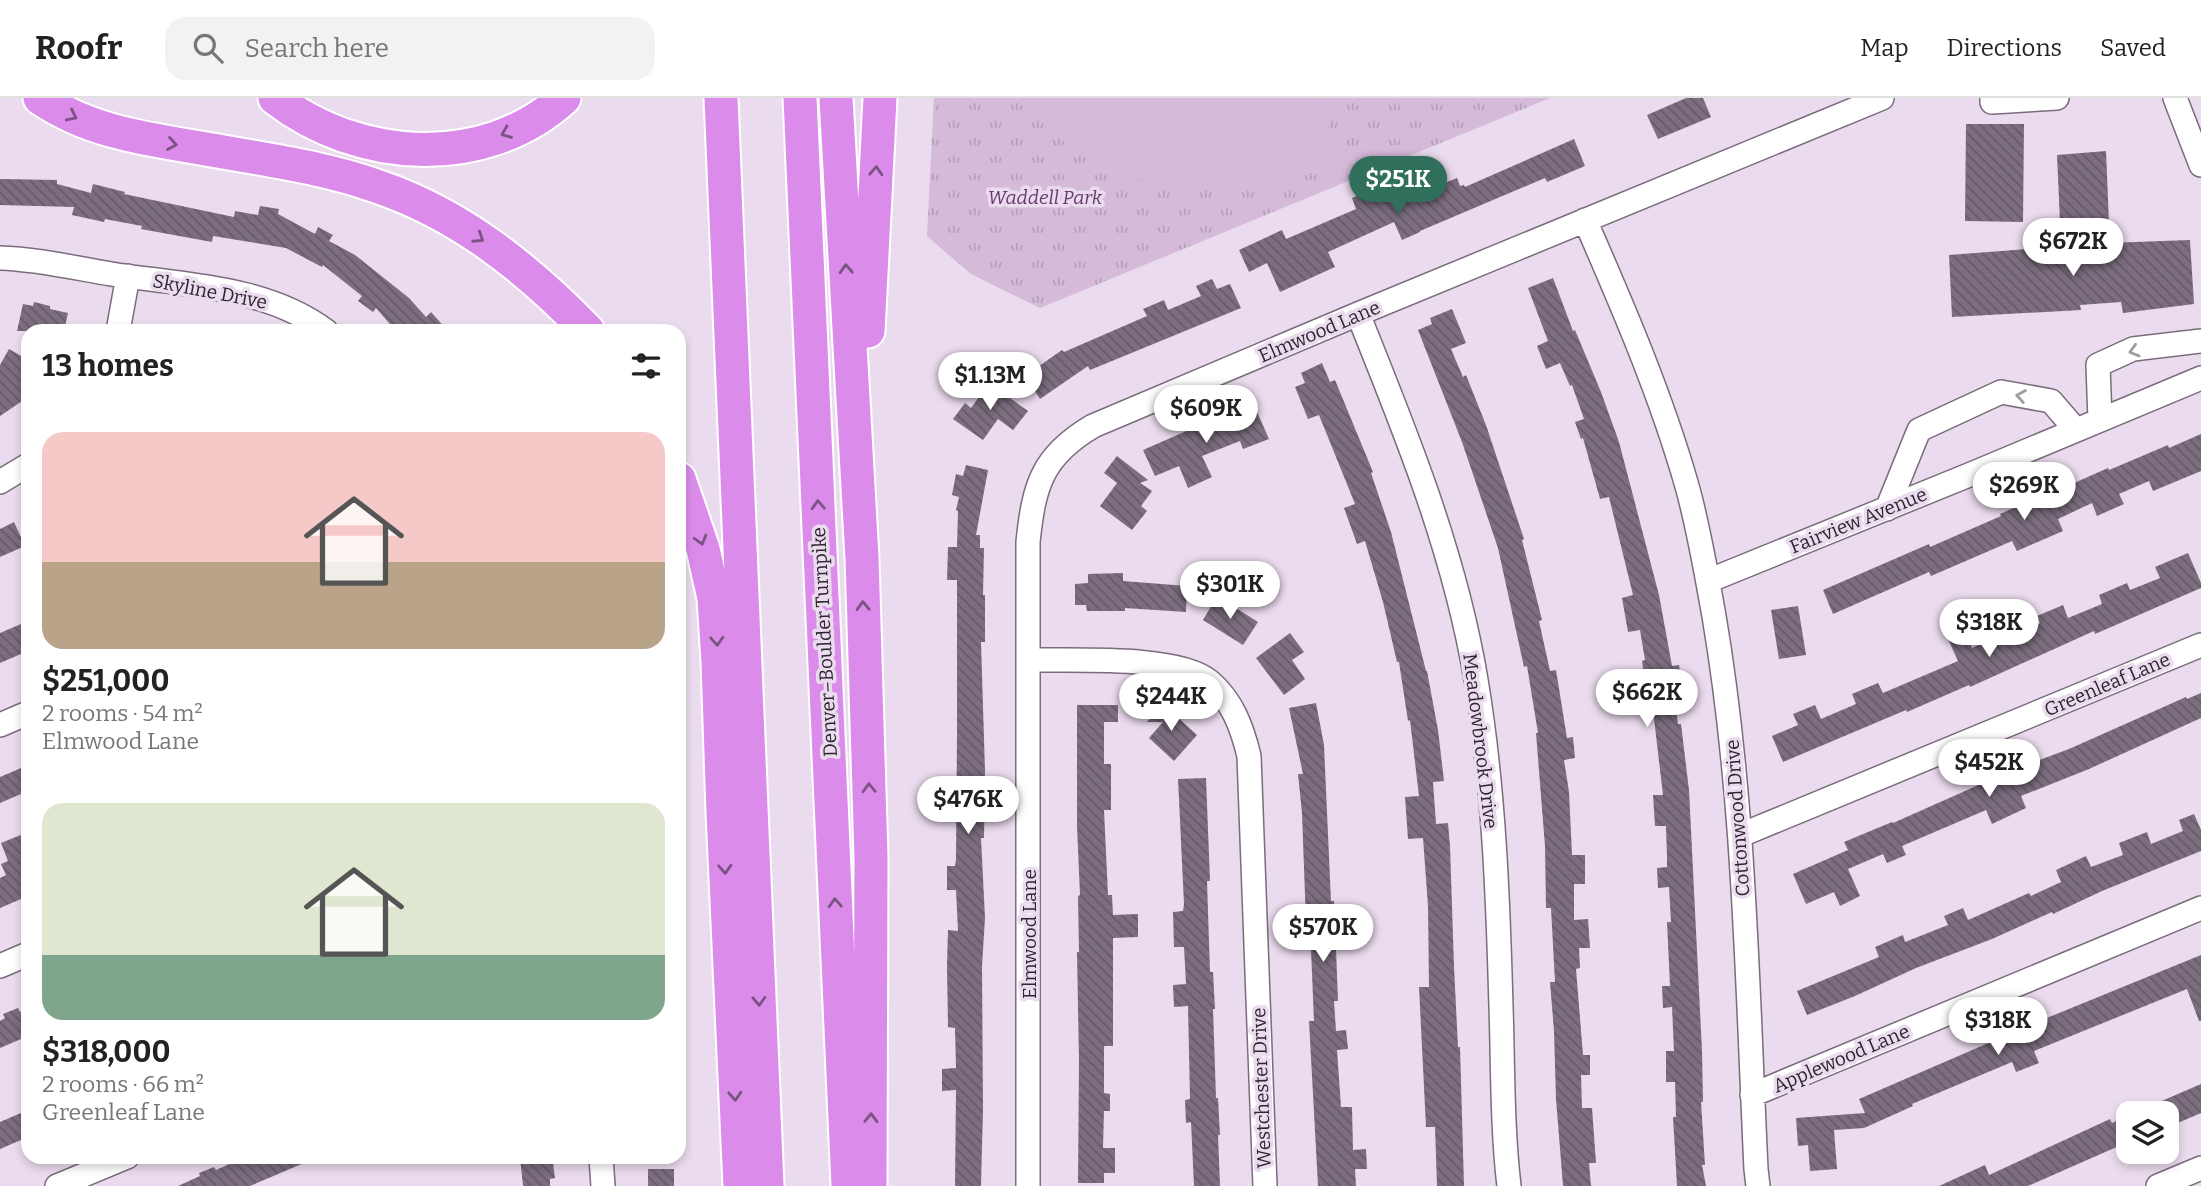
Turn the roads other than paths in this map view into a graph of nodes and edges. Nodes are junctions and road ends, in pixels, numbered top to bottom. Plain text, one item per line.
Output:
1 (40, 98) edge
2 (275, 98) edge
3 (564, 98) edge
4 (721, 98) edge
5 (740, 98) edge
6 (790, 98) edge
7 (800, 98) edge
8 (836, 98) edge
9 (880, 98) edge
10 (1882, 98) edge
11 (1992, 98) edge
12 (2057, 98) edge
13 (2175, 98) edge
14 (1843, 105) edge
15 (2201, 166) edge
16 (1585, 220) junction
17 (0, 258) edge
18 (807, 268) junction
19 (128, 276) junction
20 (1358, 314) junction
21 (119, 324) edge
22 (315, 324) edge
23 (581, 324) edge
24 (2201, 341) edge
25 (2201, 378) edge
26 (2100, 420) junction
27 (2076, 430) junction
28 (21, 469) edge
29 (0, 482) edge
30 (686, 499) edge
31 (1887, 509) junction
32 (862, 558) junction
33 (1708, 581) junction
34 (2201, 645) edge
35 (1030, 660) junction
36 (21, 716) edge
37 (0, 725) edge
38 (1741, 835) junction
39 (2201, 908) edge
40 (756, 933) junction
41 (21, 957) edge
42 (0, 966) edge
43 (838, 972) junction
44 (1752, 1095) junction
45 (110, 1164) edge
46 (601, 1164) edge
47 (2201, 1168) edge
48 (57, 1186) edge
49 (603, 1186) edge
50 (740, 1186) edge
51 (767, 1186) edge
52 (834, 1186) edge
53 (848, 1186) edge
54 (870, 1186) edge
55 (1028, 1186) edge
56 (1265, 1186) edge
57 (1509, 1186) edge
58 (1758, 1186) edge
59 (2158, 1186) edge

1 -> 23 highway
3 -> 2 highway
4 - 40 highway
5 - 40 highway
6 - 18 highway
7 - 18 highway, Denver–Boulder Turnpike
32 -> 8 highway
32 -> 9 highway
10 - 14 street, Elmwood Lane
11 - 12 street
13 - 15 street
14 - 16 street, Elmwood Lane
16 - 20 street, Elmwood Lane
16 - 33 street, Cottonwood Drive
17 - 19 street, Skyline Drive
43 -> 18 highway, Denver–Boulder Turnpike
19 - 21 street
19 - 22 street, Skyline Drive
20 - 35 street, Elmwood Lane
20 - 57 street, Meadowbrook Drive
24 -> 26 street
25 - 26 street, Fairview Avenue
26 - 27 street, Fairview Avenue
27 - 31 street, Fairview Avenue
27 -> 31 street
28 - 29 street
30 -> 50 highway
31 - 33 street, Fairview Avenue
54 -> 32 highway
33 - 38 street, Cottonwood Drive
34 - 38 street, Greenleaf Lane
35 - 55 street, Elmwood Lane
35 - 56 street, Westchester Drive
36 - 37 street
38 - 44 street, Cottonwood Drive
39 - 44 street, Applewood Lane
40 -> 51 highway
41 - 42 street
43 - 52 highway
43 - 53 highway, Denver–Boulder Turnpike
44 - 58 street, Cottonwood Drive
45 - 48 street
46 - 49 street
47 - 59 street

